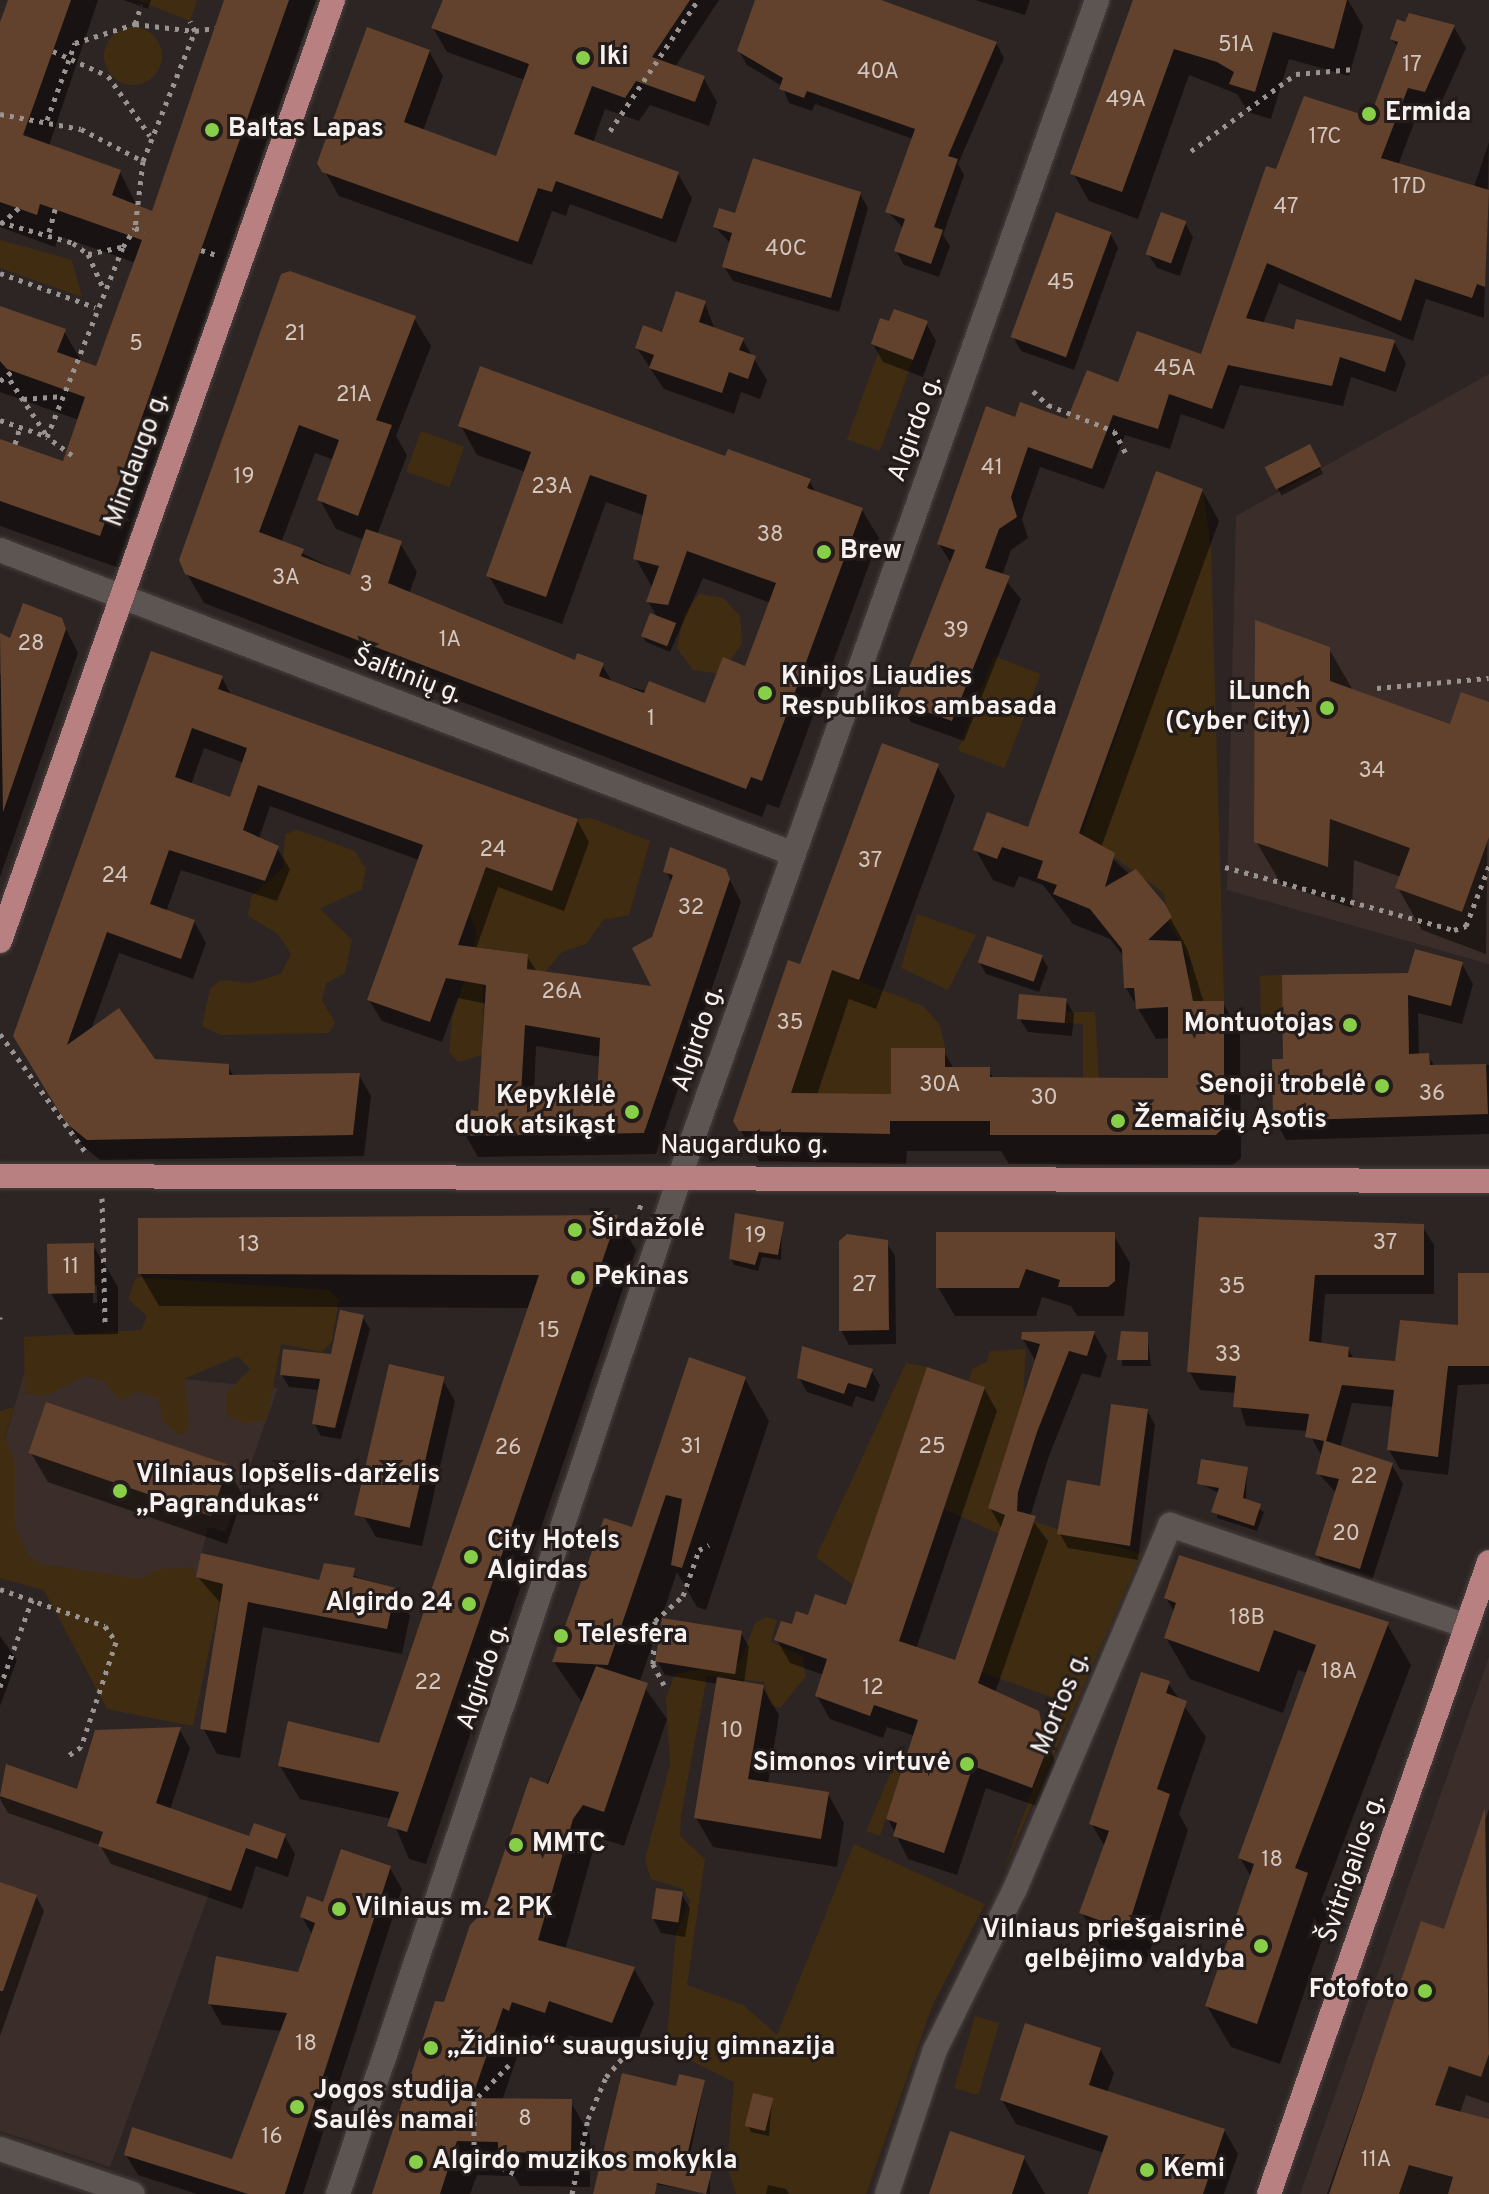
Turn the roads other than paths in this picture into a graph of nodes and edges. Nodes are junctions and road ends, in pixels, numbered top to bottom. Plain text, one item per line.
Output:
1 (333, 0) edge
2 (1097, 0) edge
3 (0, 550) edge
4 (119, 596) junction
5 (794, 854) junction
6 (0, 941) edge
7 (682, 1175) junction
8 (0, 1176) edge
9 (1489, 1181) edge
10 (1489, 1562) edge
11 (1467, 1626) junction
12 (0, 2149) edge
13 (133, 2194) edge
14 (338, 2194) edge
15 (887, 2194) edge
16 (1269, 2194) edge

1 - 4 main road, Mindaugo g.
2 - 5 street, Algirdo g.
3 - 4 street, Šaltinių g.
4 - 5 street, Šaltinių g.
4 - 6 main road, Mindaugo g.
5 - 7 street, Algirdo g.
7 - 8 main road, Naugarduko g.
7 - 9 main road, Naugarduko g.
7 - 14 street, Algirdo g.
10 - 11 main road, Švitrigailos g.
11 - 15 street, Mortos g.
11 - 16 main road, Švitrigailos g.
12 - 13 street

